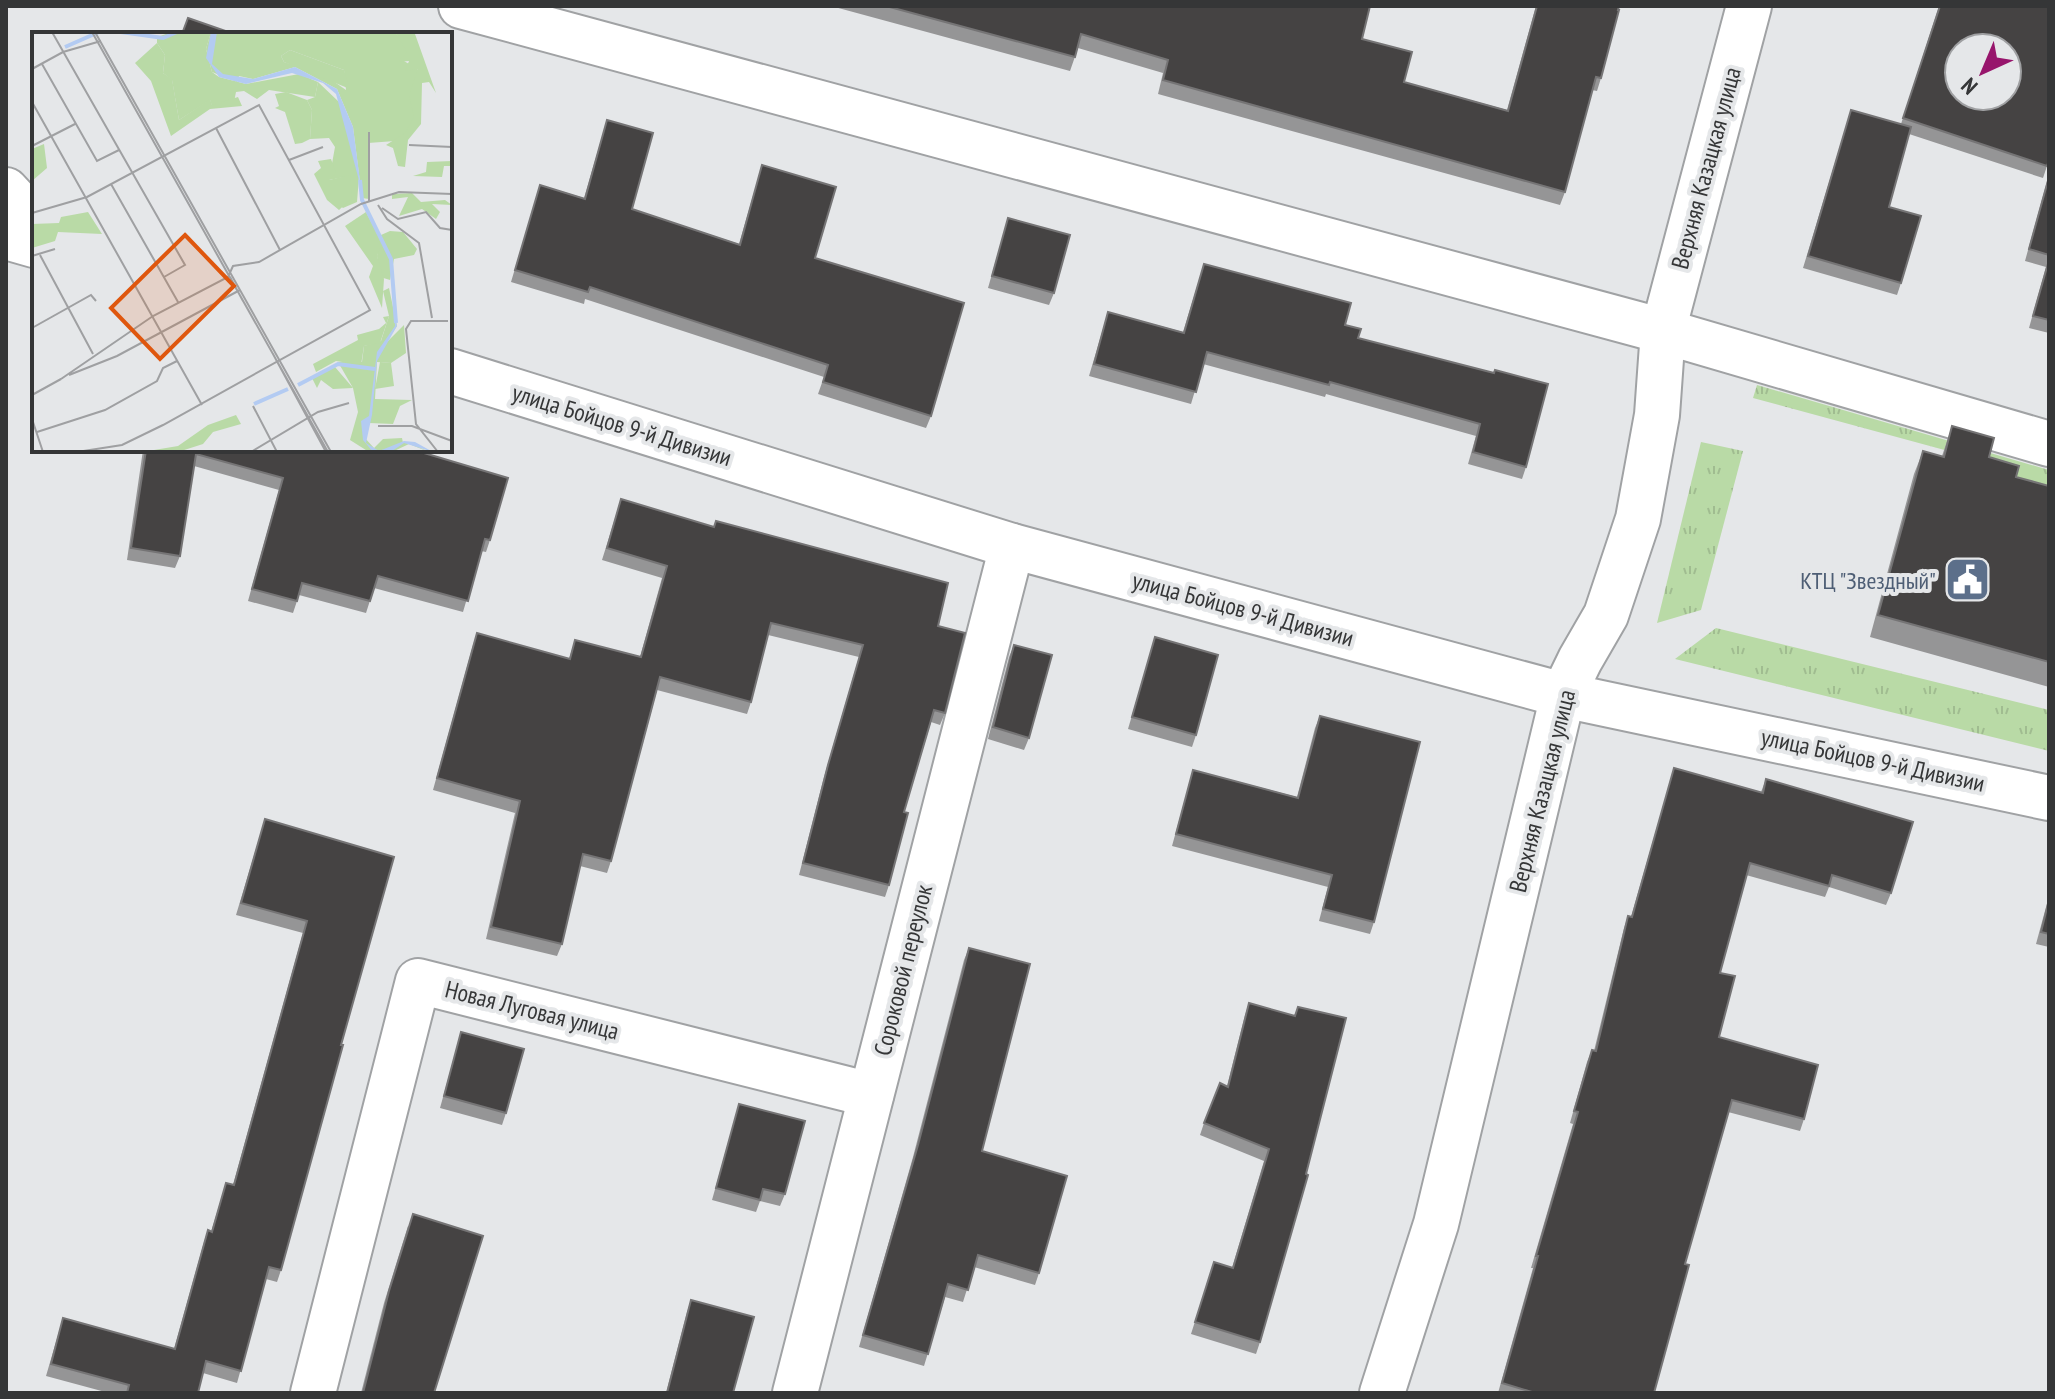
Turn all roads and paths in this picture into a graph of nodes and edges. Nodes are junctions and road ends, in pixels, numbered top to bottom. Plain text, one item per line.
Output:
1 (461, 6) edge
2 (1749, 6) edge
3 (6, 190) edge
4 (32, 214) edge
5 (6, 237) edge
6 (32, 244) edge
7 (1663, 331) junction
8 (452, 372) edge
9 (2049, 444) edge
10 (1012, 546) junction
11 (1563, 695) junction
12 (2049, 798) edge
13 (871, 1095) junction
14 (313, 1393) edge
15 (795, 1393) edge
16 (1382, 1393) edge

1 - 7 street
2 - 7 street, Верхняя Казацкая улица
3 - 4 street
5 - 6 street
7 - 9 street
7 - 11 street, Верхняя Казацкая улица
8 - 10 street, улица Бойцов 9-й Дивизии
10 - 11 street, улица Бойцов 9-й Дивизии
10 - 13 street, Сороковой переулок
11 - 12 street, улица Бойцов 9-й Дивизии
11 - 16 street, Верхняя Казацкая улица
13 - 14 street, Новая Луговая улица
13 - 15 street, Сороковой переулок

